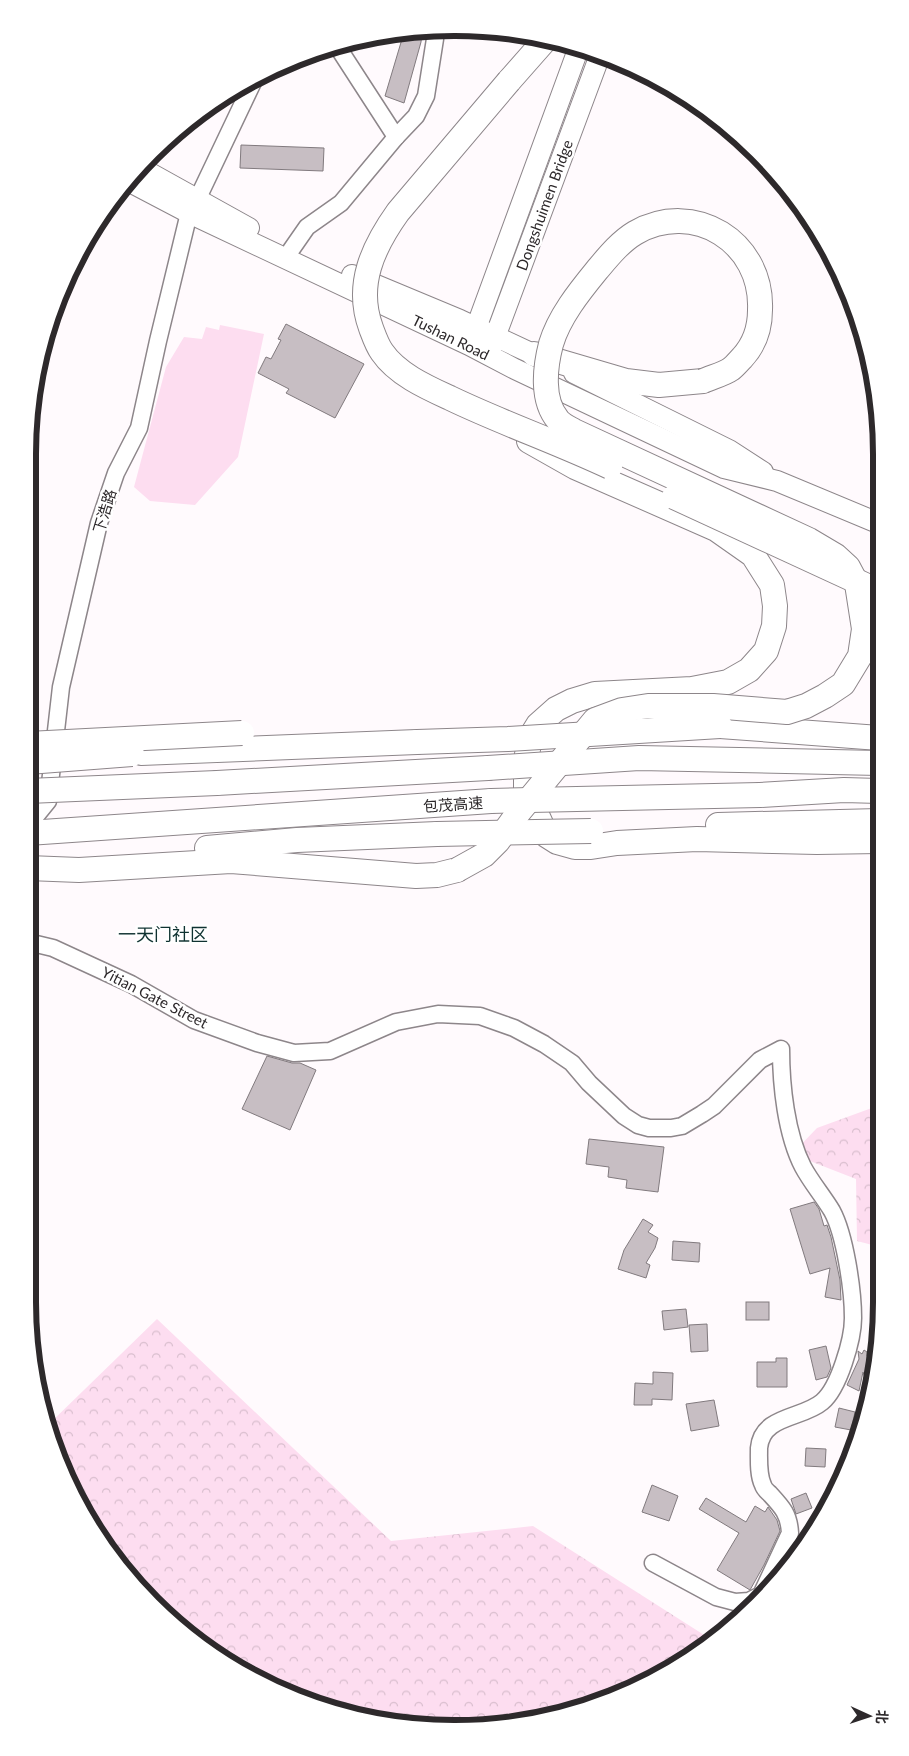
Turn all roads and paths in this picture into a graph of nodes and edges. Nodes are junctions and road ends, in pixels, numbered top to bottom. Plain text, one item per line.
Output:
1 (435, 40) dead end
2 (541, 45) edge
3 (341, 52) edge
4 (576, 55) edge
5 (598, 61) edge
6 (249, 90) edge
7 (396, 137) junction
8 (147, 172) edge
9 (136, 184) edge
10 (193, 207) junction
11 (291, 250) junction
12 (473, 337) junction
13 (492, 346) junction
14 (534, 354) junction
15 (478, 411) junction
16 (777, 481) junction
17 (873, 521) edge
18 (873, 589) edge
19 (873, 722) edge
20 (778, 730) junction
21 (873, 738) edge
22 (242, 741) junction
23 (36, 744) edge
24 (36, 761) edge
25 (873, 763) edge
26 (36, 791) edge
27 (873, 791) edge
28 (36, 816) edge
29 (873, 821) edge
30 (36, 832) edge
31 (873, 841) edge
32 (228, 854) junction
33 (36, 867) edge
34 (36, 944) edge
35 (653, 1563) dead end
36 (770, 1576) edge
37 (746, 1601) edge

1 - 7 street
2 - 15 highway, bridge
3 - 7 street
4 - 12 main road, Dongshuimen Bridge
5 - 13 main road, Dongshuimen Bridge
6 - 10 street, 下浩路
7 - 11 street
8 - 10 main road, Tushan Road
9 - 10 main road, Tushan Road
10 - 11 main road, Tushan Road
10 - 12 main road, Tushan Road
10 - 28 street, 下浩路
11 - 12 main road, Tushan Road
12 - 13 main road, Tushan Road
13 - 14 main road, Tushan Road
13 - 16 main road, Tushan Road
14 - 16 main road, Tushan Road
14 - 32 highway, bridge
15 - 18 highway, bridge
15 - 31 highway, bridge
16 - 17 main road, Tushan Road
19 - 20 highway
20 - 21 highway
20 - 22 highway, bridge
22 - 23 highway, bridge
22 - 24 highway, bridge
25 - 26 highway, bridge
27 - 30 highway, 包茂高速, bridge
29 - 32 highway, bridge
32 - 33 highway
34 - 36 street, Yitian Gate Street
35 - 37 street, Yitian Gate Street

